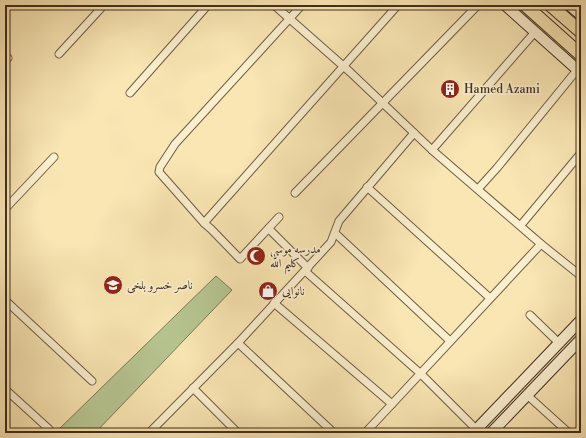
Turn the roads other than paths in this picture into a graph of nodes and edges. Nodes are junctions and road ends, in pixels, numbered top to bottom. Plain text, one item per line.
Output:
1 (104, 5) edge
2 (208, 5) edge
3 (274, 5) edge
4 (302, 5) edge
5 (398, 5) edge
6 (478, 5) edge
7 (505, 5) edge
8 (525, 5) edge
9 (550, 5) edge
10 (569, 5) edge
11 (581, 15) edge
12 (289, 19) junction
13 (535, 32) junction
14 (581, 32) edge
15 (59, 54) dead end
16 (581, 55) edge
17 (344, 66) junction
18 (579, 72) edge
19 (130, 93) dead end
20 (382, 103) junction
21 (414, 133) junction
22 (432, 150) junction
23 (581, 153) edge
24 (54, 156) dead end
25 (367, 187) junction
26 (478, 189) junction
27 (295, 194) dead end
28 (5, 209) edge
29 (279, 218) dead end
30 (204, 223) junction
31 (521, 225) junction
32 (269, 229) junction
33 (336, 233) junction
34 (541, 244) junction
35 (307, 269) junction
36 (581, 276) edge
37 (490, 298) junction
38 (5, 300) edge
39 (274, 303) junction
40 (530, 315) dead end
41 (581, 320) edge
42 (581, 340) edge
43 (450, 341) junction
44 (238, 343) junction
45 (559, 343) junction
46 (421, 374) junction
47 (92, 381) dead end
48 (193, 388) junction
49 (5, 389) edge
50 (527, 395) junction
51 (392, 404) junction
52 (49, 429) dead end
53 (475, 431) edge
54 (151, 432) edge
55 (238, 433) edge
56 (334, 433) edge
57 (365, 433) edge
58 (491, 433) edge
59 (569, 433) edge

1 - 15 street
2 - 19 street
3 - 12 street
4 - 12 street
5 - 17 street
6 - 20 street
7 - 13 main road
8 - 16 main road
9 - 14 main road
10 - 11 main road
12 - 17 street
12 - 30 street
13 - 18 main road
13 - 22 street
17 - 20 street
17 - 30 street
18 - 26 street
20 - 21 street
20 - 27 street
21 - 22 street
21 - 25 street
22 - 26 street
23 - 31 street
24 - 28 street
25 - 33 street
25 - 37 street
26 - 31 street
29 - 32 street
30 - 32 street
31 - 34 street
32 - 35 street
33 - 35 street
33 - 43 street
34 - 36 street
34 - 37 street
35 - 39 street
35 - 46 street
37 - 43 street
38 - 47 street
39 - 44 street
39 - 51 street
40 - 45 street
41 - 45 main road
42 - 50 main road
43 - 46 street
44 - 48 street
44 - 56 street
45 - 53 main road
46 - 51 street
46 - 53 street
48 - 54 street
48 - 55 street
49 - 52 street
50 - 58 main road
50 - 59 street
51 - 57 street

